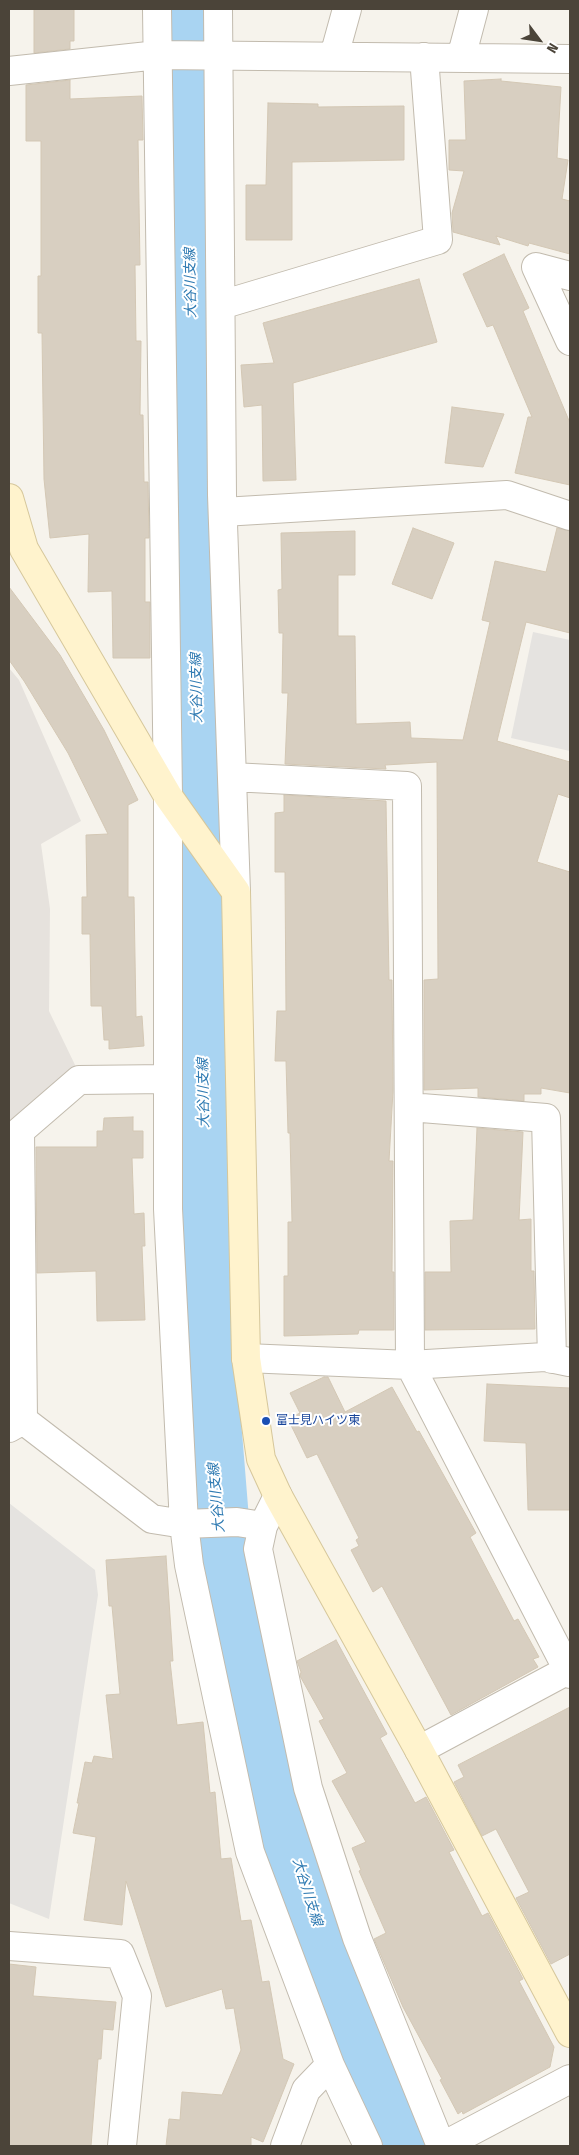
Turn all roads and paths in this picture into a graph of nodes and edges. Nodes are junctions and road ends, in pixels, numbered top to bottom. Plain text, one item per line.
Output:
1 (157, 9) edge
2 (218, 9) edge
3 (347, 9) edge
4 (474, 9) edge
5 (158, 55) junction
6 (219, 55) junction
7 (334, 56) junction
8 (424, 57) junction
9 (461, 58) junction
10 (570, 59) edge
11 (9, 70) edge
12 (570, 276) edge
13 (221, 305) junction
14 (570, 342) edge
15 (9, 498) edge
16 (223, 512) junction
17 (570, 516) edge
18 (232, 777) junction
19 (168, 796) junction
20 (236, 892) junction
21 (167, 1080) junction
22 (409, 1107) junction
23 (246, 1358) junction
24 (561, 1360) edge
25 (410, 1365) junction
26 (16, 1424) edge
27 (278, 1496) junction
28 (191, 1524) junction
29 (250, 1524) junction
30 (570, 1671) edge
31 (419, 1750) junction
32 (9, 1946) edge
33 (570, 2033) edge
34 (330, 2065) junction
35 (570, 2079) edge
36 (122, 2146) edge
37 (285, 2146) edge
38 (368, 2146) edge
39 (442, 2146) edge

1 - 5 street
2 - 6 street
3 - 7 street
4 - 9 street
5 - 6 street
5 - 11 street
5 - 19 street
6 - 7 street
6 - 13 street
7 - 8 street
8 - 9 street
8 - 13 street
9 - 10 street
12 - 14 street
13 - 16 street
15 - 19 street
16 - 17 street
16 - 18 street
18 - 20 street
18 - 22 street
19 - 20 street
19 - 21 street
20 - 23 street
21 - 26 street
21 - 28 street
22 - 24 street
22 - 25 street
23 - 25 street
23 - 27 street
24 - 25 street
25 - 30 street
26 - 28 street
27 - 29 street
27 - 31 street
28 - 29 street
28 - 34 street
29 - 39 street
30 - 31 street
31 - 33 street
32 - 36 street
34 - 37 street
34 - 38 street
35 - 39 street

